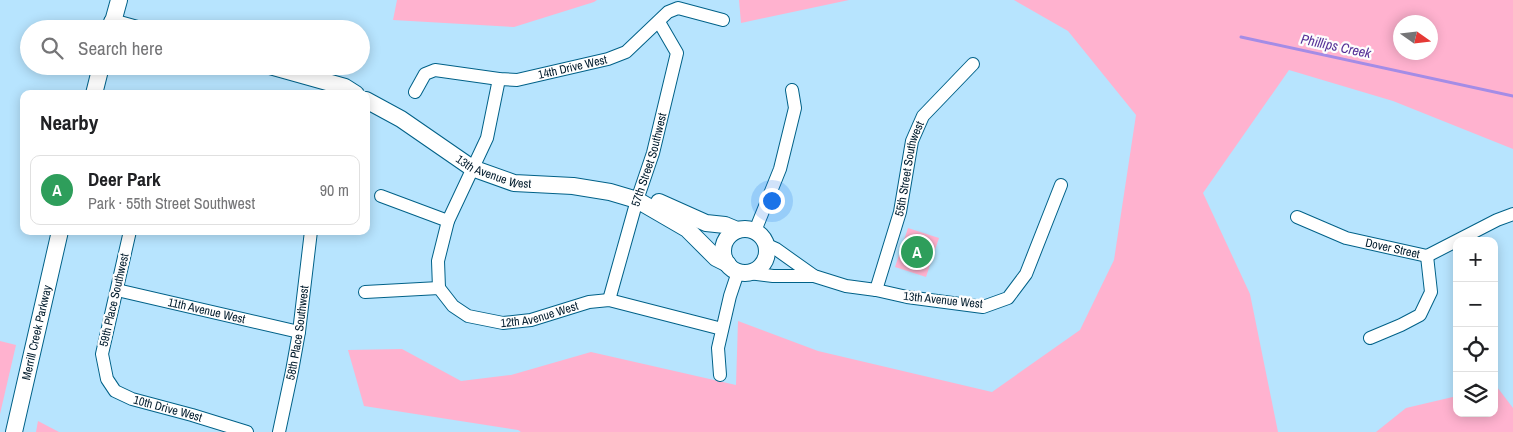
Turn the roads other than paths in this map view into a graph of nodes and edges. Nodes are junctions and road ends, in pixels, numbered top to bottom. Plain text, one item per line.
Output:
1 (119, 0) edge
2 (113, 20) edge
3 (723, 20) dead end
4 (659, 22) junction
5 (973, 64) dead end
6 (99, 75) edge
7 (297, 75) edge
8 (500, 79) junction
9 (95, 90) edge
10 (342, 90) edge
11 (792, 90) dead end
12 (415, 92) dead end
13 (370, 102) edge
14 (472, 168) junction
15 (1061, 185) dead end
16 (381, 196) dead end
17 (637, 200) junction
18 (1513, 214) edge
19 (1297, 217) dead end
20 (448, 221) junction
21 (737, 230) junction
22 (755, 231) junction
23 (59, 235) edge
24 (129, 235) edge
25 (310, 235) edge
26 (767, 245) junction
27 (1427, 256) junction
28 (738, 269) junction
29 (814, 276) junction
30 (439, 288) junction
31 (116, 290) junction
32 (876, 290) junction
33 (365, 292) dead end
34 (609, 300) junction
35 (722, 329) junction
36 (299, 332) junction
37 (1370, 338) dead end
38 (104, 370) joint
39 (720, 375) dead end
40 (14, 432) edge
41 (247, 432) edge
42 (279, 432) edge

1 - 2 street
3 - 4 street, 14th Drive West
4 - 8 street, 14th Drive West
4 - 17 street, 57th Street Southwest
5 - 32 street, 55th Street Southwest
6 - 9 street
7 - 10 street
8 - 12 street, 14th Drive West
8 - 14 street
11 - 22 street
13 - 14 street, 13th Avenue West
14 - 17 street, 13th Avenue West
14 - 20 street
15 - 32 street, 13th Avenue West
16 - 20 street
17 - 21 street, 13th Avenue West
17 - 28 street, 13th Avenue West
17 - 34 street, 57th Street Southwest
18 - 27 street, Dover Street
19 - 27 street, Dover Street
20 - 30 street
21 - 22 street
21 - 28 street
22 - 26 street
23 - 40 street, Merrill Creek Parkway
24 - 31 street, 59th Place Southwest
25 - 36 street, 58th Place Southwest
26 - 28 street
26 - 29 street, 13th Avenue West
27 - 37 street
28 - 29 street, 13th Avenue West
28 - 35 street
29 - 32 street, 13th Avenue West
30 - 33 street
30 - 34 street, 12th Avenue West
31 - 36 street, 11th Avenue West
31 - 38 street, 59th Place Southwest
34 - 35 street, 12th Avenue West
35 - 39 street
36 - 42 street, 58th Place Southwest
38 - 41 street, 10th Drive West

